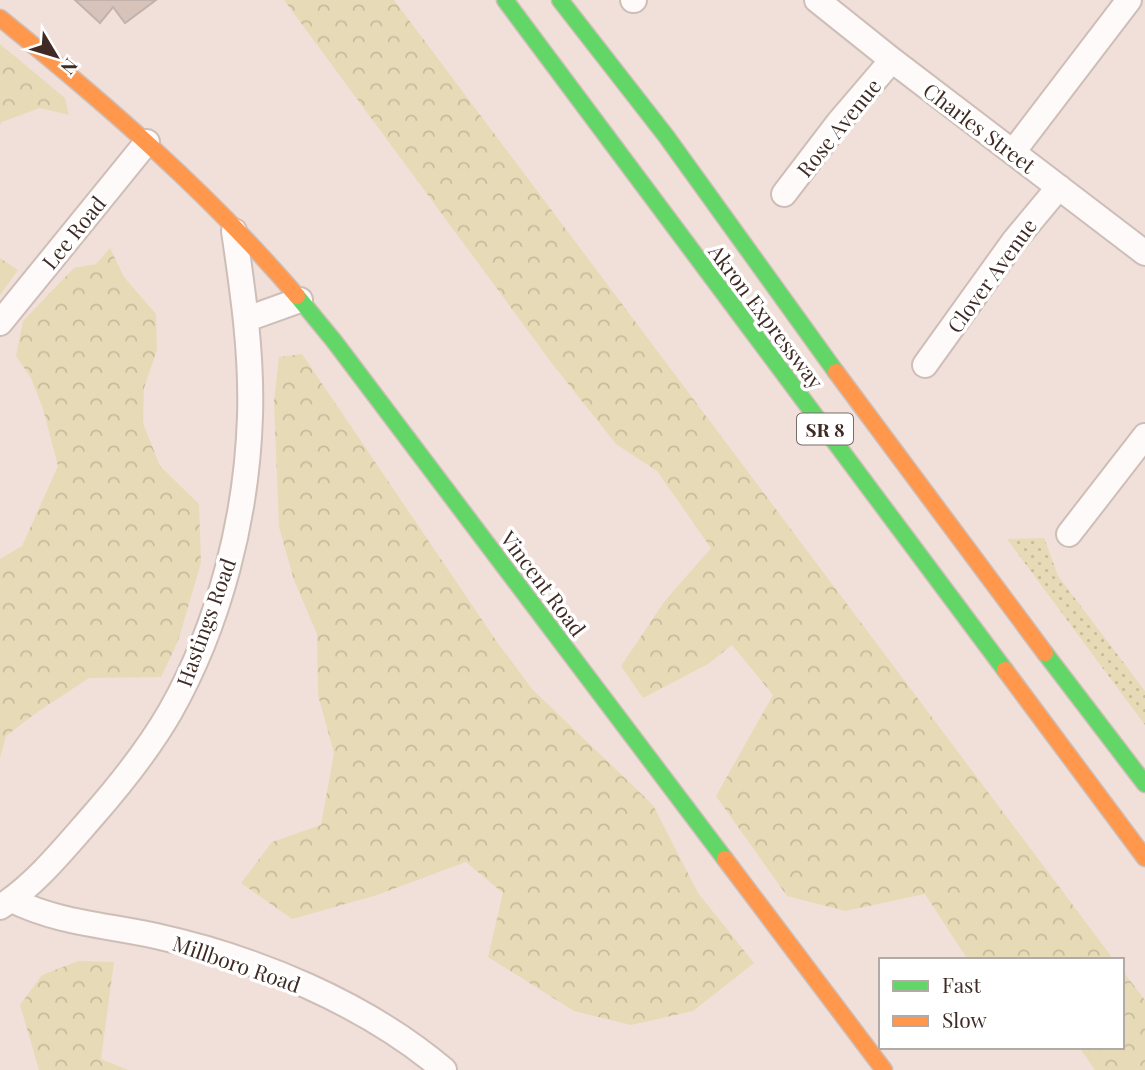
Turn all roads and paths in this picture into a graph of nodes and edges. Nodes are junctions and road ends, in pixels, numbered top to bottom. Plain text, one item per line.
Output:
1 (505, 0) edge
2 (560, 0) edge
3 (817, 0) edge
4 (1129, 0) edge
5 (0, 18) edge
6 (892, 60) junction
7 (146, 142) junction
8 (1013, 152) junction
9 (1059, 187) junction
10 (784, 194) dead end
11 (234, 231) junction
12 (1145, 253) edge
13 (300, 300) junction
14 (247, 319) junction
15 (0, 323) edge
16 (925, 365) dead end
17 (1145, 436) edge
18 (1069, 534) dead end
19 (1145, 783) edge
20 (1145, 858) edge
21 (6, 903) edge
22 (443, 1070) edge
23 (884, 1070) edge

1 - 20 main road, Akron Expressway / SR 8
2 - 19 main road, Akron Expressway / SR 8
3 - 6 street, Charles Street
4 - 8 street
5 - 7 main road, Vincent Road
6 - 8 street, Charles Street
6 - 10 street, Rose Avenue
7 - 11 main road, Vincent Road
7 - 15 street, Lee Road
8 - 9 street, Charles Street
9 - 12 street, Charles Street
9 - 16 street, Clover Avenue
11 - 13 main road, Vincent Road
11 - 14 street, Hastings Road
13 - 14 street
13 - 23 main road, Vincent Road
14 - 21 street, Hastings Road
17 - 18 street
21 - 22 street, Millboro Road

